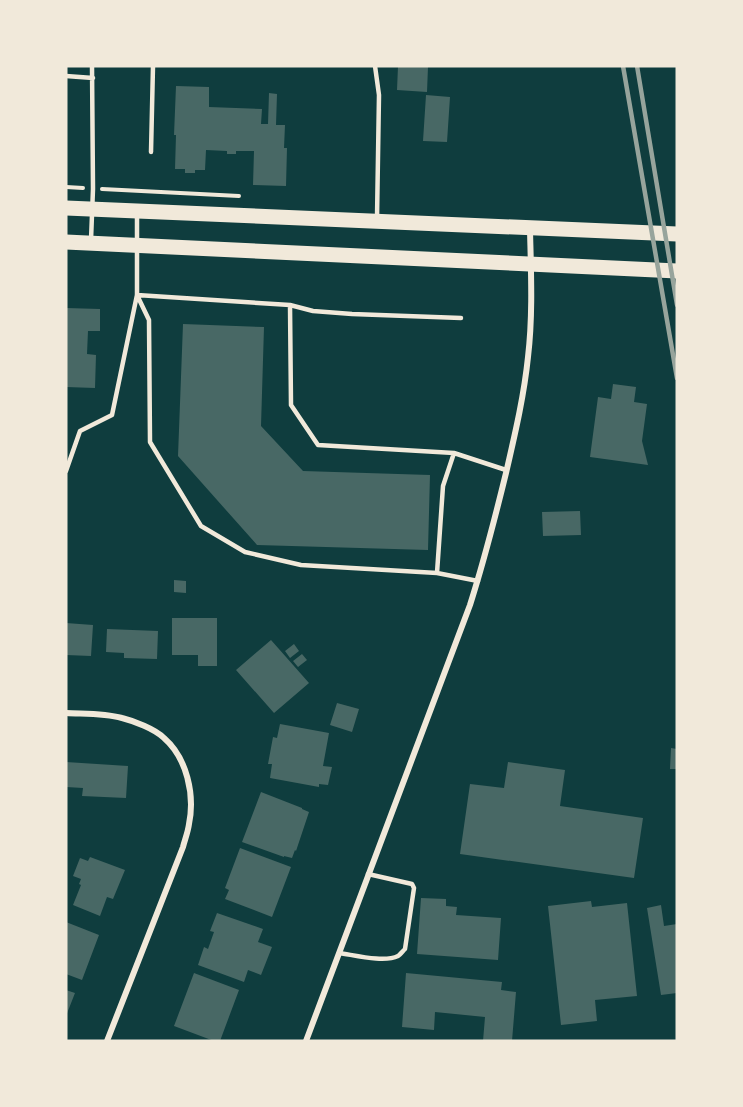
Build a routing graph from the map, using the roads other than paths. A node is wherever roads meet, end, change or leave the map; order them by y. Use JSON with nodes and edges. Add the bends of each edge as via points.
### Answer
{"nodes":[{"id":1,"x":92,"y":66,"type":"edge"},
{"id":2,"x":153,"y":66,"type":"edge"},
{"id":3,"x":375,"y":66,"type":"edge"},
{"id":4,"x":66,"y":76,"type":"edge"},
{"id":5,"x":93,"y":78,"type":"junction"},
{"id":6,"x":152,"y":152,"type":"dead end"},
{"id":7,"x":66,"y":208,"type":"edge"},
{"id":8,"x":92,"y":209,"type":"junction"},
{"id":9,"x":137,"y":210,"type":"junction"},
{"id":10,"x":377,"y":221,"type":"junction"},
{"id":11,"x":530,"y":227,"type":"junction"},
{"id":12,"x":677,"y":234,"type":"edge"},
{"id":13,"x":66,"y":242,"type":"edge"},
{"id":14,"x":90,"y":243,"type":"junction"},
{"id":15,"x":137,"y":245,"type":"junction"},
{"id":16,"x":531,"y":263,"type":"junction"},
{"id":17,"x":677,"y":271,"type":"edge"},
{"id":18,"x":137,"y":295,"type":"junction"},
{"id":19,"x":290,"y":304,"type":"junction"},
{"id":20,"x":460,"y":318,"type":"dead end"},
{"id":21,"x":454,"y":453,"type":"junction"},
{"id":22,"x":506,"y":470,"type":"junction"},
{"id":23,"x":66,"y":471,"type":"edge"},
{"id":24,"x":437,"y":573,"type":"junction"},
{"id":25,"x":478,"y":581,"type":"junction"},
{"id":26,"x":66,"y":713,"type":"edge"},
{"id":27,"x":368,"y":874,"type":"junction"},
{"id":28,"x":339,"y":953,"type":"junction"},
{"id":29,"x":107,"y":1041,"type":"edge"},
{"id":30,"x":306,"y":1041,"type":"edge"}],
"edges":[{"from":1,"to":5,"type":"lane"},
{"from":2,"to":6,"type":"lane"},
{"from":3,"to":10,"type":"lane","via":[[379,95]]},
{"from":4,"to":5,"type":"lane"},
{"from":5,"to":8,"type":"lane"},
{"from":7,"to":8,"type":"main road"},
{"from":8,"to":9,"type":"main road"},
{"from":8,"to":14,"type":"lane"},
{"from":9,"to":10,"type":"main road"},
{"from":9,"to":15,"type":"lane"},
{"from":10,"to":11,"type":"main road"},
{"from":11,"to":12,"type":"main road"},
{"from":11,"to":16,"type":"street"},
{"from":13,"to":14,"type":"main road"},
{"from":14,"to":15,"type":"main road"},
{"from":15,"to":16,"type":"main road"},
{"from":15,"to":18,"type":"lane"},
{"from":16,"to":17,"type":"main road"},
{"from":16,"to":22,"type":"street","via":[[528,356]]},
{"from":18,"to":19,"type":"lane"},
{"from":18,"to":23,"type":"lane","via":[[112,415],[81,430]]},
{"from":18,"to":24,"type":"lane","via":[[149,320],[150,442],[201,526],[245,552],[301,566]]},
{"from":19,"to":20,"type":"lane","via":[[323,312]]},
{"from":19,"to":21,"type":"lane","via":[[291,405],[318,445]]},
{"from":21,"to":22,"type":"lane"},
{"from":21,"to":24,"type":"lane","via":[[442,486]]},
{"from":22,"to":25,"type":"street"},
{"from":24,"to":25,"type":"lane"},
{"from":25,"to":27,"type":"street"},
{"from":26,"to":29,"type":"street","via":[[123,718],[163,736],[178,753],[191,800],[183,847]]},
{"from":27,"to":28,"type":"street"},
{"from":27,"to":28,"type":"lane","via":[[412,884],[414,888],[405,949],[390,958]]},
{"from":28,"to":30,"type":"street"}]}
